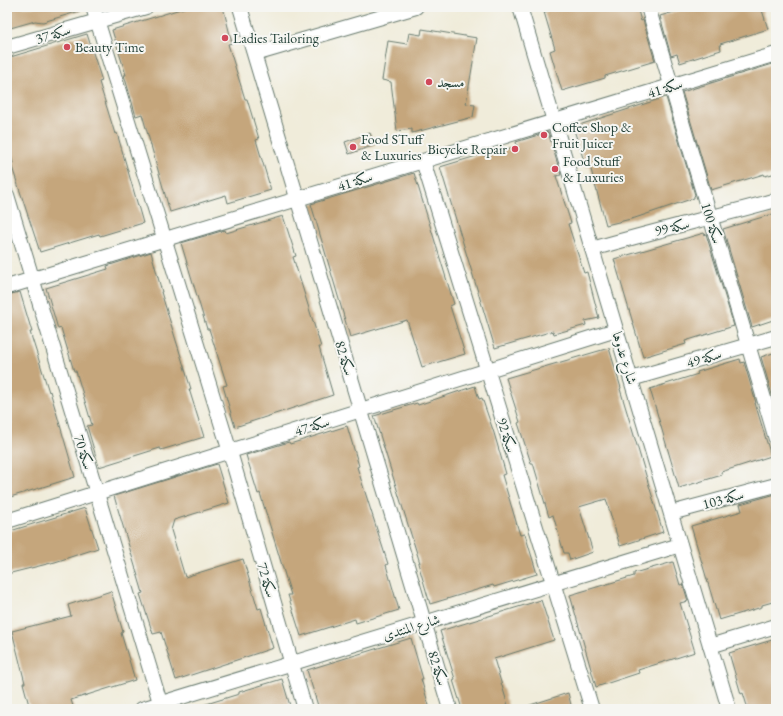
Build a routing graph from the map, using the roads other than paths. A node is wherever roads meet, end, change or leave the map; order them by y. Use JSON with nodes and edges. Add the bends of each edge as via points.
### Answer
{"nodes":[{"id":1,"x":93,"y":7,"type":"edge"},
{"id":2,"x":146,"y":7,"type":"edge"},
{"id":3,"x":240,"y":7,"type":"edge"},
{"id":4,"x":416,"y":7,"type":"edge"},
{"id":5,"x":520,"y":7,"type":"edge"},
{"id":6,"x":648,"y":7,"type":"edge"},
{"id":7,"x":97,"y":21,"type":"junction"},
{"id":8,"x":7,"y":47,"type":"edge"},
{"id":9,"x":254,"y":54,"type":"junction"},
{"id":10,"x":776,"y":54,"type":"edge"},
{"id":11,"x":671,"y":86,"type":"junction"},
{"id":12,"x":554,"y":121,"type":"junction"},
{"id":13,"x":423,"y":161,"type":"junction"},
{"id":14,"x":7,"y":195,"type":"edge"},
{"id":15,"x":298,"y":199,"type":"junction"},
{"id":16,"x":776,"y":200,"type":"edge"},
{"id":17,"x":710,"y":218,"type":"junction"},
{"id":18,"x":164,"y":239,"type":"junction"},
{"id":19,"x":592,"y":249,"type":"junction"},
{"id":20,"x":32,"y":279,"type":"junction"},
{"id":21,"x":7,"y":287,"type":"edge"},
{"id":22,"x":616,"y":330,"type":"junction"},
{"id":23,"x":776,"y":337,"type":"edge"},
{"id":24,"x":748,"y":346,"type":"junction"},
{"id":25,"x":487,"y":370,"type":"junction"},
{"id":26,"x":631,"y":379,"type":"junction"},
{"id":27,"x":361,"y":410,"type":"junction"},
{"id":28,"x":776,"y":439,"type":"edge"},
{"id":29,"x":230,"y":452,"type":"junction"},
{"id":30,"x":776,"y":485,"type":"edge"},
{"id":31,"x":97,"y":493,"type":"junction"},
{"id":32,"x":671,"y":513,"type":"junction"},
{"id":33,"x":7,"y":521,"type":"edge"},
{"id":34,"x":680,"y":545,"type":"junction"},
{"id":35,"x":553,"y":584,"type":"junction"},
{"id":36,"x":425,"y":623,"type":"junction"},
{"id":37,"x":776,"y":626,"type":"edge"},
{"id":38,"x":710,"y":646,"type":"junction"},
{"id":39,"x":292,"y":663,"type":"junction"},
{"id":40,"x":161,"y":706,"type":"edge"},
{"id":41,"x":142,"y":709,"type":"edge"},
{"id":42,"x":305,"y":709,"type":"edge"},
{"id":43,"x":450,"y":709,"type":"edge"},
{"id":44,"x":592,"y":709,"type":"edge"},
{"id":45,"x":729,"y":709,"type":"edge"}],
"edges":[{"from":1,"to":7,"type":"street"},
{"from":2,"to":7,"type":"street","name":"سكة 37"},
{"from":3,"to":9,"type":"street","name":"سكة 82"},
{"from":4,"to":9,"type":"street"},
{"from":5,"to":12,"type":"street","name":"شارع عدوها"},
{"from":6,"to":11,"type":"street","name":"سكة 100"},
{"from":7,"to":8,"type":"street","name":"سكة 37"},
{"from":7,"to":18,"type":"street"},
{"from":9,"to":15,"type":"street","name":"سكة 82"},
{"from":10,"to":11,"type":"street","name":"سكة 41"},
{"from":11,"to":12,"type":"street","name":"سكة 41"},
{"from":11,"to":17,"type":"street","name":"سكة 100"},
{"from":12,"to":13,"type":"street","name":"سكة 41"},
{"from":12,"to":19,"type":"street","name":"شارع عدوها"},
{"from":13,"to":15,"type":"street","name":"سكة 41"},
{"from":13,"to":25,"type":"street","name":"سكة 92"},
{"from":14,"to":20,"type":"street","name":"سكة 70"},
{"from":15,"to":18,"type":"street","name":"سكة 41"},
{"from":15,"to":27,"type":"street","name":"سكة 82"},
{"from":16,"to":17,"type":"street","name":"سكة 99"},
{"from":17,"to":19,"type":"street","name":"سكة 99"},
{"from":17,"to":24,"type":"street","name":"سكة 100"},
{"from":18,"to":20,"type":"street","name":"سكة 41"},
{"from":18,"to":29,"type":"street"},
{"from":19,"to":22,"type":"street","name":"شارع عدوها"},
{"from":20,"to":21,"type":"street","name":"سكة 41"},
{"from":20,"to":31,"type":"street","name":"سكة 70"},
{"from":22,"to":25,"type":"street","name":"سكة 47"},
{"from":22,"to":26,"type":"street","name":"شارع عدوها"},
{"from":23,"to":24,"type":"street","name":"سكة 49"},
{"from":24,"to":26,"type":"street","name":"سكة 49"},
{"from":24,"to":28,"type":"street","name":"سكة 100"},
{"from":25,"to":27,"type":"street","name":"سكة 47"},
{"from":25,"to":35,"type":"street","name":"سكة 92"},
{"from":26,"to":32,"type":"street","name":"شارع عدوها"},
{"from":27,"to":29,"type":"street","name":"سكة 47"},
{"from":27,"to":36,"type":"street","name":"سكة 82"},
{"from":29,"to":31,"type":"street","name":"سكة 47"},
{"from":29,"to":39,"type":"street","name":"سكة 72"},
{"from":30,"to":32,"type":"street","name":"سكة 103"},
{"from":31,"to":33,"type":"street","name":"سكة 47"},
{"from":31,"to":40,"type":"street","name":"سكة 70"},
{"from":32,"to":34,"type":"street","name":"شارع عدوها"},
{"from":34,"to":35,"type":"street","name":"شارع المنتدى"},
{"from":34,"to":38,"type":"street","name":"شارع عدوها"},
{"from":35,"to":36,"type":"street","name":"شارع المنتدى"},
{"from":35,"to":44,"type":"street","name":"سكة 92"},
{"from":36,"to":39,"type":"street","name":"شارع المنتدى"},
{"from":36,"to":43,"type":"street","name":"سكة 82"},
{"from":37,"to":38,"type":"street"},
{"from":38,"to":45,"type":"street","name":"شارع عدوها"},
{"from":39,"to":40,"type":"street","name":"شارع المنتدى"},
{"from":39,"to":42,"type":"street","name":"سكة 72"},
{"from":40,"to":41,"type":"street","name":"شارع المنتدى"}]}
